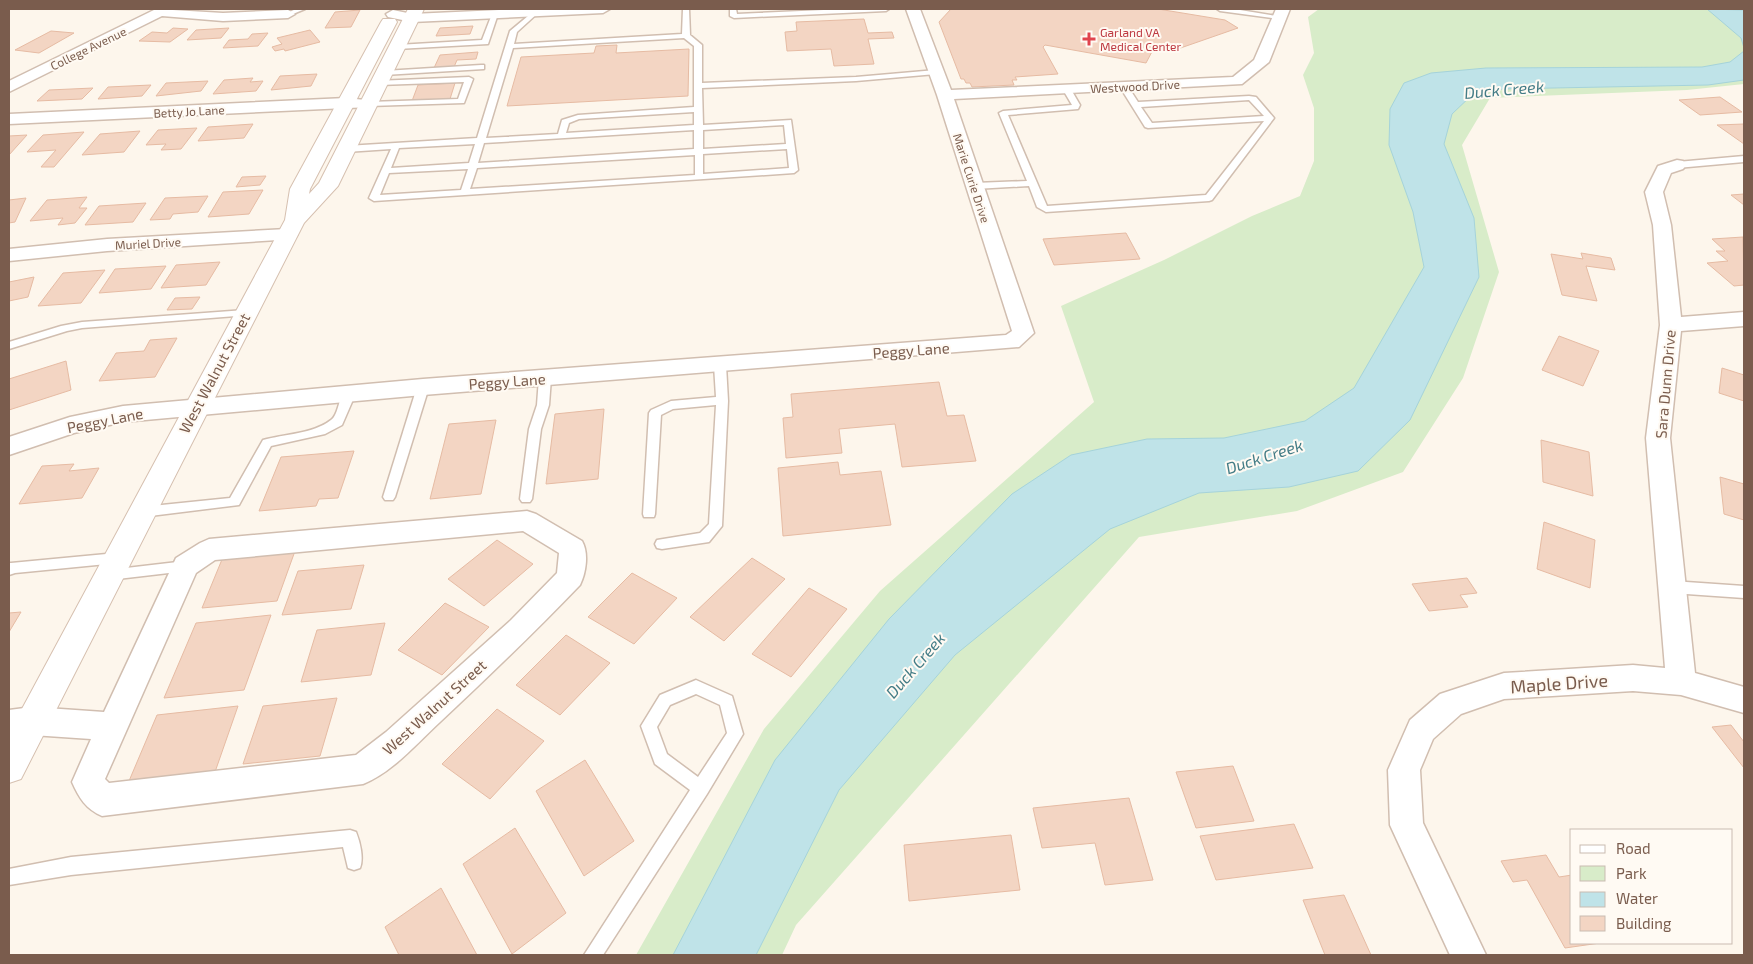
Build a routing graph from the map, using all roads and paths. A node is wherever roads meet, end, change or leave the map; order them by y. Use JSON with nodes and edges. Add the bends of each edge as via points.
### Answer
{"nodes":[{"id":1,"x":302,"y":9,"type":"edge"},
{"id":2,"x":603,"y":9,"type":"edge"},
{"id":3,"x":686,"y":9,"type":"edge"},
{"id":4,"x":733,"y":9,"type":"edge"},
{"id":5,"x":886,"y":9,"type":"edge"},
{"id":6,"x":913,"y":9,"type":"edge"},
{"id":7,"x":1220,"y":9,"type":"edge"},
{"id":8,"x":163,"y":10,"type":"edge"},
{"id":9,"x":395,"y":12,"type":"edge"},
{"id":10,"x":413,"y":12,"type":"edge"},
{"id":11,"x":536,"y":12,"type":"junction"},
{"id":12,"x":1281,"y":13,"type":"edge"},
{"id":13,"x":288,"y":14,"type":"joint"},
{"id":14,"x":495,"y":14,"type":"junction"},
{"id":15,"x":686,"y":36,"type":"junction"},
{"id":16,"x":637,"y":39,"type":"junction"},
{"id":17,"x":565,"y":44,"type":"junction"},
{"id":18,"x":509,"y":46,"type":"junction"},
{"id":19,"x":398,"y":47,"type":"junction"},
{"id":20,"x":622,"y":48,"type":"dead end"},
{"id":21,"x":582,"y":50,"type":"dead end"},
{"id":22,"x":481,"y":67,"type":"dead end"},
{"id":23,"x":936,"y":72,"type":"junction"},
{"id":24,"x":381,"y":78,"type":"junction"},
{"id":25,"x":698,"y":86,"type":"junction"},
{"id":26,"x":9,"y":87,"type":"edge"},
{"id":27,"x":1124,"y":87,"type":"junction"},
{"id":28,"x":1066,"y":88,"type":"junction"},
{"id":29,"x":945,"y":95,"type":"junction"},
{"id":30,"x":346,"y":103,"type":"junction"},
{"id":31,"x":368,"y":104,"type":"junction"},
{"id":32,"x":1135,"y":105,"type":"junction"},
{"id":33,"x":699,"y":109,"type":"junction"},
{"id":34,"x":1270,"y":118,"type":"junction"},
{"id":35,"x":9,"y":119,"type":"edge"},
{"id":36,"x":699,"y":128,"type":"junction"},
{"id":37,"x":561,"y":136,"type":"junction"},
{"id":38,"x":480,"y":141,"type":"junction"},
{"id":39,"x":396,"y":146,"type":"junction"},
{"id":40,"x":791,"y":146,"type":"junction"},
{"id":41,"x":346,"y":149,"type":"junction"},
{"id":42,"x":699,"y":152,"type":"junction"},
{"id":43,"x":1744,"y":159,"type":"edge"},
{"id":44,"x":1677,"y":165,"type":"joint"},
{"id":45,"x":473,"y":166,"type":"junction"},
{"id":46,"x":386,"y":171,"type":"junction"},
{"id":47,"x":699,"y":177,"type":"junction"},
{"id":48,"x":1033,"y":183,"type":"junction"},
{"id":49,"x":975,"y":186,"type":"junction"},
{"id":50,"x":465,"y":192,"type":"junction"},
{"id":51,"x":291,"y":227,"type":"junction"},
{"id":52,"x":9,"y":254,"type":"edge"},
{"id":53,"x":246,"y":313,"type":"junction"},
{"id":54,"x":1744,"y":319,"type":"edge"},
{"id":55,"x":1671,"y":325,"type":"junction"},
{"id":56,"x":1011,"y":342,"type":"joint"},
{"id":57,"x":9,"y":346,"type":"edge"},
{"id":58,"x":720,"y":365,"type":"junction"},
{"id":59,"x":546,"y":378,"type":"junction"},
{"id":60,"x":422,"y":387,"type":"junction"},
{"id":61,"x":349,"y":395,"type":"junction"},
{"id":62,"x":722,"y":401,"type":"junction"},
{"id":63,"x":196,"y":407,"type":"junction"},
{"id":64,"x":9,"y":446,"type":"edge"},
{"id":65,"x":389,"y":497,"type":"dead end"},
{"id":66,"x":526,"y":499,"type":"dead end"},
{"id":67,"x":140,"y":512,"type":"junction"},
{"id":68,"x":649,"y":514,"type":"dead end"},
{"id":69,"x":662,"y":544,"type":"dead end"},
{"id":70,"x":112,"y":566,"type":"junction"},
{"id":71,"x":186,"y":566,"type":"junction"},
{"id":72,"x":9,"y":570,"type":"edge"},
{"id":73,"x":1672,"y":587,"type":"junction"},
{"id":74,"x":1744,"y":592,"type":"edge"},
{"id":75,"x":1681,"y":682,"type":"junction"},
{"id":76,"x":1744,"y":700,"type":"edge"},
{"id":77,"x":20,"y":722,"type":"edge"},
{"id":78,"x":112,"y":728,"type":"junction"},
{"id":79,"x":9,"y":767,"type":"edge"},
{"id":80,"x":701,"y":789,"type":"junction"},
{"id":81,"x":354,"y":862,"type":"dead end"},
{"id":82,"x":9,"y":878,"type":"edge"},
{"id":83,"x":593,"y":955,"type":"edge"},
{"id":84,"x":1468,"y":955,"type":"edge"}],
"edges":[{"from":1,"to":13,"type":"lane"},
{"from":2,"to":11,"type":"street"},
{"from":3,"to":15,"type":"lane"},
{"from":4,"to":5,"type":"lane","via":[[734,16]]},
{"from":6,"to":23,"type":"street","name":"Marie Curie Drive"},
{"from":7,"to":12,"type":"lane"},
{"from":8,"to":13,"type":"street","via":[[223,17]]},
{"from":8,"to":26,"type":"street","name":"College Avenue"},
{"from":9,"to":10,"type":"street"},
{"from":9,"to":30,"type":"main road","name":"West Walnut Street"},
{"from":10,"to":14,"type":"street"},
{"from":10,"to":19,"type":"main road","name":"West Walnut Street"},
{"from":11,"to":14,"type":"street"},
{"from":11,"to":18,"type":"lane","via":[[514,31]]},
{"from":12,"to":27,"type":"street","name":"Westwood Drive","via":[[1261,62],[1237,80]]},
{"from":14,"to":19,"type":"lane","via":[[485,42]]},
{"from":15,"to":16,"type":"lane"},
{"from":15,"to":25,"type":"lane","via":[[698,45]]},
{"from":16,"to":17,"type":"lane"},
{"from":16,"to":20,"type":"lane","via":[[627,48]]},
{"from":17,"to":18,"type":"lane"},
{"from":17,"to":21,"type":"lane"},
{"from":18,"to":38,"type":"lane"},
{"from":19,"to":24,"type":"main road","name":"West Walnut Street"},
{"from":22,"to":24,"type":"lane"},
{"from":23,"to":25,"type":"lane"},
{"from":23,"to":29,"type":"street","name":"Marie Curie Drive"},
{"from":24,"to":31,"type":"main road","name":"West Walnut Street"},
{"from":24,"to":31,"type":"lane","via":[[469,79],[461,101]]},
{"from":25,"to":33,"type":"lane"},
{"from":27,"to":28,"type":"street","name":"Westwood Drive"},
{"from":27,"to":32,"type":"lane"},
{"from":28,"to":29,"type":"street","name":"Westwood Drive"},
{"from":28,"to":48,"type":"lane","via":[[1075,107],[1003,113]]},
{"from":29,"to":49,"type":"street","name":"Marie Curie Drive"},
{"from":30,"to":31,"type":"street","name":"Betty Jo Lane"},
{"from":30,"to":35,"type":"street","name":"Betty Jo Lane"},
{"from":30,"to":51,"type":"main road","name":"West Walnut Street","via":[[300,189]]},
{"from":31,"to":41,"type":"main road","name":"West Walnut Street"},
{"from":32,"to":34,"type":"lane","via":[[1249,98]]},
{"from":32,"to":34,"type":"lane","via":[[1151,126]]},
{"from":33,"to":36,"type":"lane"},
{"from":33,"to":37,"type":"lane","via":[[578,117],[565,122]]},
{"from":34,"to":48,"type":"lane","via":[[1209,198],[1046,208],[1042,207]]},
{"from":36,"to":37,"type":"lane"},
{"from":36,"to":40,"type":"lane","via":[[788,122]]},
{"from":36,"to":42,"type":"lane"},
{"from":37,"to":38,"type":"lane"},
{"from":38,"to":39,"type":"lane"},
{"from":38,"to":45,"type":"lane"},
{"from":39,"to":41,"type":"lane"},
{"from":39,"to":46,"type":"lane"},
{"from":40,"to":42,"type":"lane"},
{"from":40,"to":47,"type":"lane","via":[[794,170]]},
{"from":41,"to":51,"type":"main road","name":"West Walnut Street","via":[[328,186]]},
{"from":42,"to":45,"type":"lane"},
{"from":42,"to":47,"type":"lane"},
{"from":43,"to":44,"type":"lane","name":"Sara Dunn Drive"},
{"from":44,"to":55,"type":"street","name":"Sara Dunn Drive","via":[[1664,170],[1654,192],[1662,225]]},
{"from":45,"to":46,"type":"lane"},
{"from":45,"to":50,"type":"lane"},
{"from":46,"to":50,"type":"lane","via":[[374,198]]},
{"from":47,"to":50,"type":"lane"},
{"from":48,"to":49,"type":"lane"},
{"from":49,"to":56,"type":"street","name":"Marie Curie Drive","via":[[1023,333]]},
{"from":51,"to":52,"type":"street","name":"Muriel Drive"},
{"from":51,"to":53,"type":"main road","name":"West Walnut Street"},
{"from":53,"to":57,"type":"lane","via":[[82,325]]},
{"from":53,"to":63,"type":"main road","name":"West Walnut Street"},
{"from":54,"to":55,"type":"street"},
{"from":55,"to":73,"type":"street","name":"Sara Dunn Drive","via":[[1658,438]]},
{"from":56,"to":58,"type":"street","name":"Peggy Lane"},
{"from":58,"to":59,"type":"street","name":"Peggy Lane"},
{"from":58,"to":62,"type":"lane"},
{"from":59,"to":60,"type":"street","name":"Peggy Lane"},
{"from":59,"to":66,"type":"lane","via":[[543,405],[535,429]]},
{"from":60,"to":61,"type":"street","name":"Peggy Lane"},
{"from":60,"to":65,"type":"lane"},
{"from":61,"to":63,"type":"street","name":"Peggy Lane"},
{"from":61,"to":67,"type":"lane","via":[[338,422],[321,431],[267,443],[234,502]]},
{"from":62,"to":68,"type":"lane","via":[[671,405],[655,413]]},
{"from":62,"to":69,"type":"lane","via":[[715,526],[704,538]]},
{"from":63,"to":64,"type":"street","name":"Peggy Lane","via":[[123,414],[70,425]]},
{"from":63,"to":67,"type":"main road","name":"West Walnut Street"},
{"from":67,"to":70,"type":"main road","name":"West Walnut Street"},
{"from":70,"to":71,"type":"lane"},
{"from":70,"to":72,"type":"lane"},
{"from":70,"to":77,"type":"main road","name":"West Walnut Street"},
{"from":71,"to":78,"type":"street","name":"West Walnut Street"},
{"from":71,"to":78,"type":"street","name":"West Walnut Street","via":[[209,550],[527,521],[573,548],[570,577],[522,628],[398,742],[363,769],[102,800],[88,782]]},
{"from":73,"to":74,"type":"lane"},
{"from":73,"to":75,"type":"street","name":"Sara Dunn Drive"},
{"from":75,"to":76,"type":"street","name":"Maple Drive"},
{"from":75,"to":84,"type":"street","name":"Maple Drive","via":[[1633,678],[1504,686],[1451,704],[1421,730],[1404,770],[1407,825]]},
{"from":77,"to":78,"type":"street"},
{"from":77,"to":79,"type":"main road","name":"West Walnut Street"},
{"from":80,"to":80,"type":"lane","via":[[734,734],[727,701],[696,687],[665,700],[649,726],[662,760]]},
{"from":80,"to":83,"type":"lane"},
{"from":81,"to":82,"type":"lane","via":[[350,838],[71,866]]}]}
